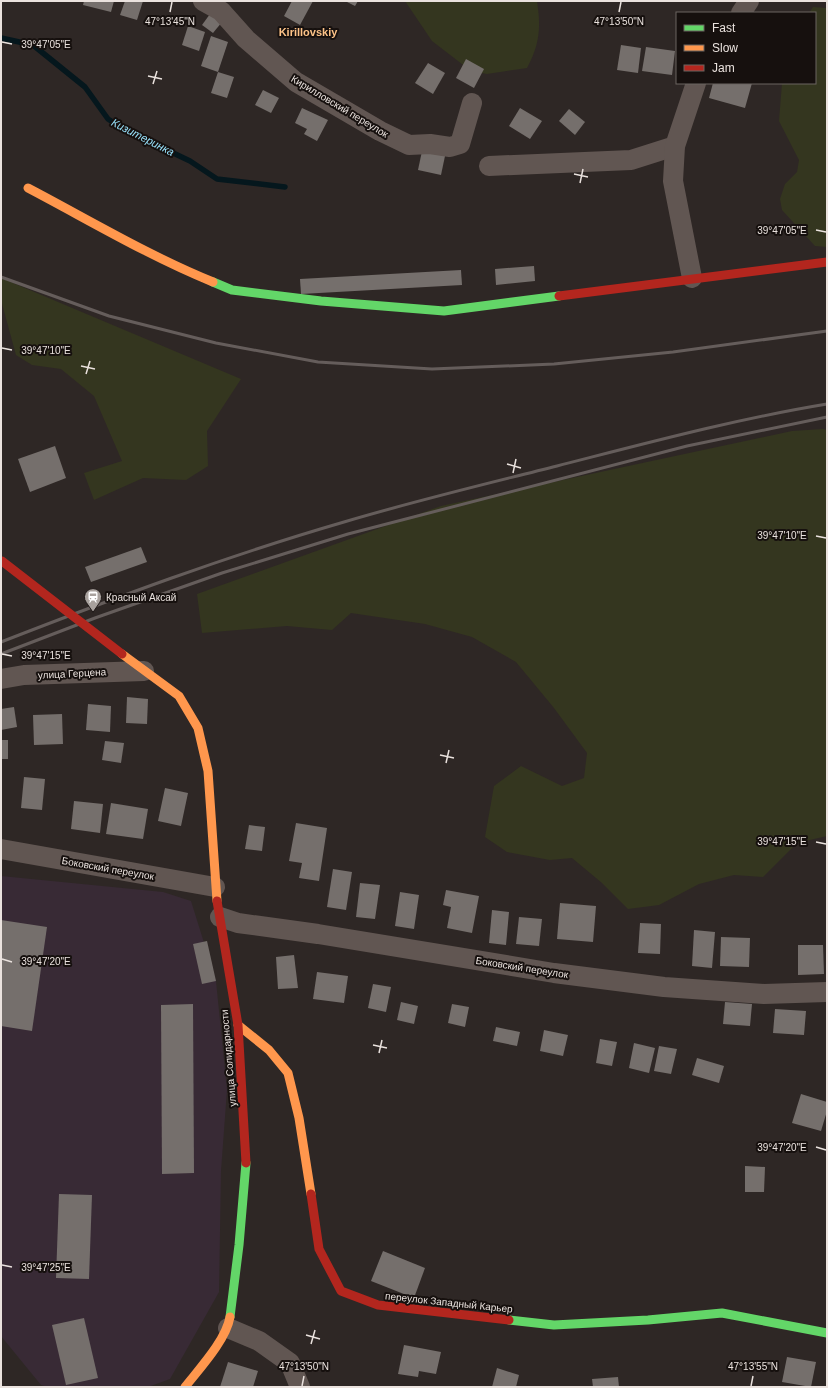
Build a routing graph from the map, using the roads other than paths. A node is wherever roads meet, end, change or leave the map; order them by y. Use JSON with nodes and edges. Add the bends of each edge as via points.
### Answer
{"nodes":[{"id":1,"x":203,"y":1,"type":"edge"},
{"id":2,"x":749,"y":1,"type":"edge"},
{"id":3,"x":742,"y":12,"type":"edge"},
{"id":4,"x":696,"y":84,"type":"edge"},
{"id":5,"x":472,"y":103,"type":"dead end"},
{"id":6,"x":675,"y":146,"type":"junction"},
{"id":7,"x":489,"y":166,"type":"dead end"},
{"id":8,"x":28,"y":188,"type":"dead end"},
{"id":9,"x":827,"y":262,"type":"edge"},
{"id":10,"x":692,"y":278,"type":"junction"},
{"id":11,"x":1,"y":561,"type":"edge"},
{"id":12,"x":144,"y":671,"type":"junction"},
{"id":13,"x":1,"y":679,"type":"edge"},
{"id":14,"x":1,"y":849,"type":"edge"},
{"id":15,"x":215,"y":887,"type":"junction"},
{"id":16,"x":220,"y":917,"type":"junction"},
{"id":17,"x":827,"y":992,"type":"edge"},
{"id":18,"x":238,"y":1025,"type":"junction"},
{"id":19,"x":228,"y":1328,"type":"junction"},
{"id":20,"x":827,"y":1333,"type":"edge"},
{"id":21,"x":185,"y":1387,"type":"edge"},
{"id":22,"x":300,"y":1387,"type":"edge"}],
"edges":[{"from":1,"to":5,"type":"street","name":"Кирилловский переулок","via":[[221,11],[246,39],[296,82],[409,145],[430,144],[450,147],[460,144]]},
{"from":2,"to":3,"type":"street"},
{"from":4,"to":6,"type":"street"},
{"from":6,"to":7,"type":"street","via":[[631,160]]},
{"from":6,"to":10,"type":"street","via":[[673,181]]},
{"from":8,"to":10,"type":"street","via":[[135,244],[171,266],[232,290],[321,301],[444,311]]},
{"from":9,"to":10,"type":"street"},
{"from":11,"to":12,"type":"street","bridge":true},
{"from":12,"to":13,"type":"street","name":"улица Герцена","via":[[24,675]]},
{"from":12,"to":15,"type":"street","name":"улица Солидарности","via":[[179,696],[198,728],[208,771]]},
{"from":14,"to":15,"type":"street","name":"Боковский переулок"},
{"from":15,"to":16,"type":"street","name":"улица Солидарности"},
{"from":16,"to":17,"type":"street","name":"Боковский переулок","via":[[238,923],[554,973],[664,987],[764,994]]},
{"from":16,"to":18,"type":"street","name":"улица Солидарности"},
{"from":18,"to":19,"type":"street","name":"улица Солидарности","via":[[246,1158],[239,1245]]},
{"from":18,"to":20,"type":"street","name":"переулок Западный Карьер","via":[[269,1050],[288,1073],[299,1118],[319,1249],[341,1292],[378,1305],[554,1325],[722,1314]]},
{"from":19,"to":21,"type":"street","name":"улица Солидарности"},
{"from":19,"to":22,"type":"street","via":[[259,1341],[290,1363]]}]}
